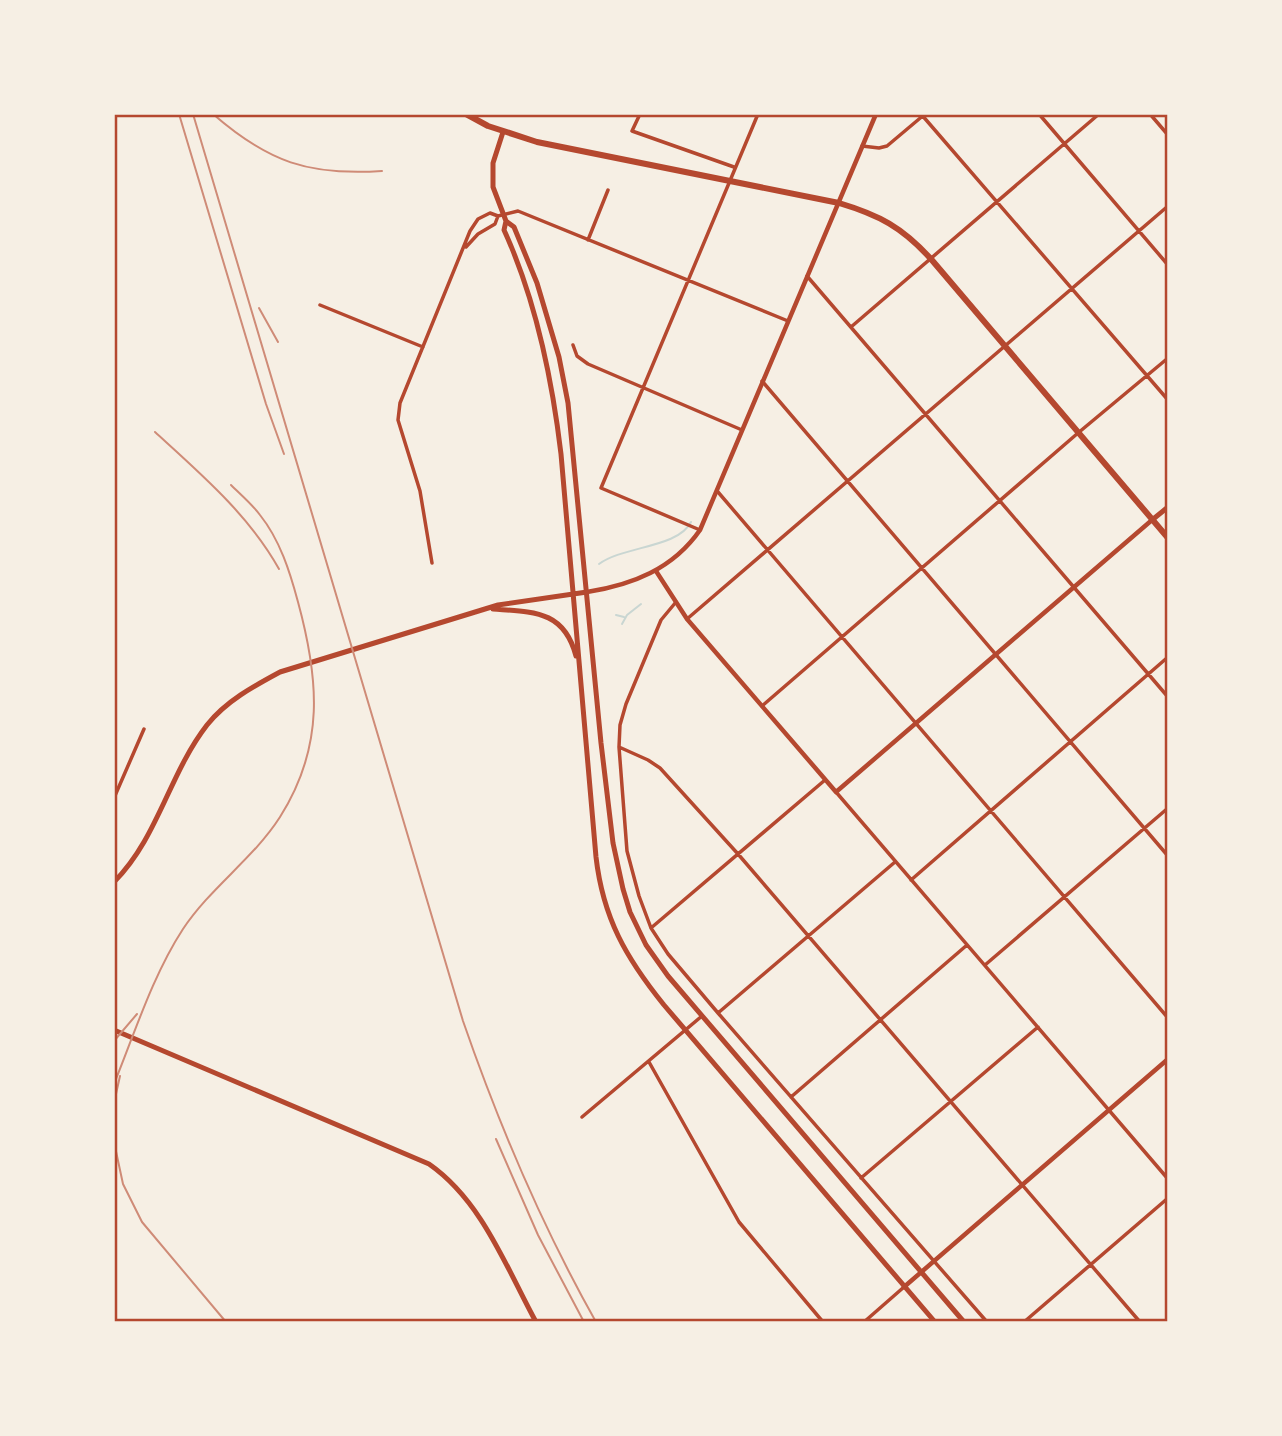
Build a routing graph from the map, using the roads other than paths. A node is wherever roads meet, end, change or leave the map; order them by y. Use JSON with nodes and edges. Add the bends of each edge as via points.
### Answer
{"nodes":[{"id":1,"x":466,"y":114,"type":"edge"},
{"id":2,"x":640,"y":114,"type":"edge"},
{"id":3,"x":758,"y":114,"type":"edge"},
{"id":4,"x":876,"y":114,"type":"edge"},
{"id":5,"x":923,"y":114,"type":"edge"},
{"id":6,"x":1038,"y":114,"type":"edge"},
{"id":7,"x":1099,"y":114,"type":"edge"},
{"id":8,"x":1150,"y":114,"type":"edge"},
{"id":9,"x":503,"y":132,"type":"junction"},
{"id":10,"x":1168,"y":135,"type":"edge"},
{"id":11,"x":1064,"y":144,"type":"junction"},
{"id":12,"x":862,"y":146,"type":"junction"},
{"id":13,"x":735,"y":168,"type":"junction"},
{"id":14,"x":729,"y":181,"type":"junction"},
{"id":15,"x":608,"y":190,"type":"dead end"},
{"id":16,"x":998,"y":201,"type":"junction"},
{"id":17,"x":838,"y":203,"type":"junction"},
{"id":18,"x":1168,"y":206,"type":"edge"},
{"id":19,"x":500,"y":215,"type":"junction"},
{"id":20,"x":506,"y":221,"type":"junction"},
{"id":21,"x":1139,"y":230,"type":"junction"},
{"id":22,"x":588,"y":240,"type":"junction"},
{"id":23,"x":463,"y":250,"type":"junction"},
{"id":24,"x":931,"y":259,"type":"junction"},
{"id":25,"x":1168,"y":265,"type":"edge"},
{"id":26,"x":807,"y":276,"type":"junction"},
{"id":27,"x":687,"y":281,"type":"junction"},
{"id":28,"x":1073,"y":287,"type":"junction"},
{"id":29,"x":320,"y":305,"type":"dead end"},
{"id":30,"x":788,"y":321,"type":"junction"},
{"id":31,"x":851,"y":327,"type":"junction"},
{"id":32,"x":573,"y":345,"type":"dead end"},
{"id":33,"x":1004,"y":346,"type":"junction"},
{"id":34,"x":423,"y":347,"type":"junction"},
{"id":35,"x":1168,"y":358,"type":"edge"},
{"id":36,"x":1148,"y":376,"type":"junction"},
{"id":37,"x":762,"y":381,"type":"junction"},
{"id":38,"x":643,"y":388,"type":"junction"},
{"id":39,"x":1168,"y":400,"type":"edge"},
{"id":40,"x":925,"y":414,"type":"junction"},
{"id":41,"x":742,"y":430,"type":"junction"},
{"id":42,"x":1078,"y":433,"type":"junction"},
{"id":43,"x":848,"y":480,"type":"junction"},
{"id":44,"x":718,"y":492,"type":"junction"},
{"id":45,"x":1000,"y":501,"type":"junction"},
{"id":46,"x":1168,"y":507,"type":"edge"},
{"id":47,"x":1152,"y":520,"type":"junction"},
{"id":48,"x":700,"y":530,"type":"junction"},
{"id":49,"x":1168,"y":538,"type":"edge"},
{"id":50,"x":767,"y":550,"type":"junction"},
{"id":51,"x":432,"y":563,"type":"dead end"},
{"id":52,"x":922,"y":568,"type":"junction"},
{"id":53,"x":656,"y":571,"type":"junction"},
{"id":54,"x":1073,"y":587,"type":"junction"},
{"id":55,"x":587,"y":592,"type":"junction"},
{"id":56,"x":573,"y":594,"type":"junction"},
{"id":57,"x":676,"y":603,"type":"junction"},
{"id":58,"x":486,"y":608,"type":"junction"},
{"id":59,"x":687,"y":619,"type":"junction"},
{"id":60,"x":842,"y":637,"type":"junction"},
{"id":61,"x":996,"y":654,"type":"junction"},
{"id":62,"x":1168,"y":657,"type":"edge"},
{"id":63,"x":1148,"y":674,"type":"junction"},
{"id":64,"x":580,"y":675,"type":"junction"},
{"id":65,"x":1168,"y":698,"type":"edge"},
{"id":66,"x":762,"y":706,"type":"junction"},
{"id":67,"x":916,"y":723,"type":"junction"},
{"id":68,"x":144,"y":729,"type":"dead end"},
{"id":69,"x":1071,"y":741,"type":"junction"},
{"id":70,"x":619,"y":747,"type":"junction"},
{"id":71,"x":825,"y":780,"type":"junction"},
{"id":72,"x":116,"y":786,"type":"edge"},
{"id":73,"x":836,"y":792,"type":"junction"},
{"id":74,"x":114,"y":798,"type":"edge"},
{"id":75,"x":1168,"y":808,"type":"edge"},
{"id":76,"x":990,"y":811,"type":"junction"},
{"id":77,"x":1145,"y":828,"type":"junction"},
{"id":78,"x":738,"y":855,"type":"junction"},
{"id":79,"x":1168,"y":856,"type":"edge"},
{"id":80,"x":896,"y":862,"type":"junction"},
{"id":81,"x":911,"y":880,"type":"junction"},
{"id":82,"x":114,"y":882,"type":"edge"},
{"id":83,"x":1065,"y":897,"type":"junction"},
{"id":84,"x":652,"y":928,"type":"junction"},
{"id":85,"x":808,"y":937,"type":"junction"},
{"id":86,"x":967,"y":944,"type":"junction"},
{"id":87,"x":985,"y":965,"type":"junction"},
{"id":88,"x":718,"y":1013,"type":"junction"},
{"id":89,"x":702,"y":1016,"type":"junction"},
{"id":90,"x":1168,"y":1018,"type":"edge"},
{"id":91,"x":880,"y":1020,"type":"junction"},
{"id":92,"x":1038,"y":1027,"type":"junction"},
{"id":93,"x":114,"y":1030,"type":"edge"},
{"id":94,"x":686,"y":1031,"type":"junction"},
{"id":95,"x":1168,"y":1059,"type":"edge"},
{"id":96,"x":649,"y":1062,"type":"junction"},
{"id":97,"x":791,"y":1097,"type":"junction"},
{"id":98,"x":950,"y":1102,"type":"junction"},
{"id":99,"x":1109,"y":1110,"type":"junction"},
{"id":100,"x":582,"y":1117,"type":"dead end"},
{"id":101,"x":861,"y":1178,"type":"junction"},
{"id":102,"x":1168,"y":1179,"type":"edge"},
{"id":103,"x":1022,"y":1185,"type":"junction"},
{"id":104,"x":1168,"y":1198,"type":"edge"},
{"id":105,"x":933,"y":1261,"type":"junction"},
{"id":106,"x":1091,"y":1265,"type":"junction"},
{"id":107,"x":922,"y":1271,"type":"junction"},
{"id":108,"x":904,"y":1287,"type":"junction"},
{"id":109,"x":536,"y":1322,"type":"edge"},
{"id":110,"x":823,"y":1322,"type":"edge"},
{"id":111,"x":864,"y":1322,"type":"edge"},
{"id":112,"x":935,"y":1322,"type":"edge"},
{"id":113,"x":964,"y":1322,"type":"edge"},
{"id":114,"x":987,"y":1322,"type":"edge"},
{"id":115,"x":1024,"y":1322,"type":"edge"},
{"id":116,"x":1140,"y":1322,"type":"edge"}],
"edges":[{"from":1,"to":9,"type":"main road"},
{"from":2,"to":13,"type":"street","via":[[632,131]]},
{"from":3,"to":13,"type":"street"},
{"from":4,"to":12,"type":"street"},
{"from":5,"to":12,"type":"street","via":[[887,146]]},
{"from":5,"to":16,"type":"street"},
{"from":6,"to":11,"type":"street"},
{"from":7,"to":11,"type":"street"},
{"from":8,"to":10,"type":"street"},
{"from":9,"to":14,"type":"main road"},
{"from":9,"to":19,"type":"main road","via":[[491,177]]},
{"from":11,"to":16,"type":"street"},
{"from":11,"to":21,"type":"street"},
{"from":12,"to":17,"type":"street"},
{"from":13,"to":14,"type":"street"},
{"from":14,"to":17,"type":"main road"},
{"from":14,"to":27,"type":"street"},
{"from":15,"to":22,"type":"street"},
{"from":16,"to":24,"type":"street"},
{"from":16,"to":28,"type":"street"},
{"from":17,"to":24,"type":"main road","via":[[897,226]]},
{"from":17,"to":26,"type":"street"},
{"from":18,"to":21,"type":"street"},
{"from":19,"to":20,"type":"main road"},
{"from":19,"to":22,"type":"street","via":[[522,212]]},
{"from":19,"to":23,"type":"street"},
{"from":19,"to":23,"type":"street","via":[[490,213],[478,219]]},
{"from":20,"to":55,"type":"main road","via":[[514,227],[537,283],[562,369]]},
{"from":20,"to":56,"type":"main road","via":[[504,230],[531,306],[552,391]]},
{"from":21,"to":25,"type":"street"},
{"from":21,"to":28,"type":"street"},
{"from":22,"to":27,"type":"street"},
{"from":23,"to":34,"type":"street"},
{"from":24,"to":31,"type":"street"},
{"from":24,"to":33,"type":"main road"},
{"from":26,"to":30,"type":"street"},
{"from":26,"to":31,"type":"street"},
{"from":27,"to":30,"type":"street"},
{"from":27,"to":38,"type":"street"},
{"from":28,"to":33,"type":"street"},
{"from":28,"to":36,"type":"street"},
{"from":29,"to":34,"type":"street"},
{"from":30,"to":37,"type":"street"},
{"from":31,"to":40,"type":"street"},
{"from":32,"to":38,"type":"street","via":[[580,359]]},
{"from":33,"to":40,"type":"street"},
{"from":33,"to":42,"type":"main road"},
{"from":34,"to":51,"type":"street","via":[[401,399],[398,420],[420,491]]},
{"from":35,"to":36,"type":"street"},
{"from":36,"to":39,"type":"street"},
{"from":36,"to":42,"type":"street"},
{"from":37,"to":41,"type":"street"},
{"from":37,"to":43,"type":"street"},
{"from":38,"to":41,"type":"street"},
{"from":38,"to":48,"type":"street","via":[[601,488]]},
{"from":40,"to":43,"type":"street"},
{"from":40,"to":45,"type":"street"},
{"from":41,"to":44,"type":"street"},
{"from":42,"to":45,"type":"street"},
{"from":42,"to":47,"type":"main road"},
{"from":43,"to":50,"type":"street"},
{"from":43,"to":52,"type":"street"},
{"from":44,"to":48,"type":"street"},
{"from":44,"to":50,"type":"street"},
{"from":45,"to":52,"type":"street"},
{"from":45,"to":54,"type":"street"},
{"from":46,"to":47,"type":"main road"},
{"from":47,"to":49,"type":"main road"},
{"from":47,"to":54,"type":"street"},
{"from":48,"to":53,"type":"street"},
{"from":50,"to":59,"type":"street"},
{"from":50,"to":60,"type":"street"},
{"from":52,"to":60,"type":"street"},
{"from":52,"to":61,"type":"street"},
{"from":53,"to":55,"type":"street","via":[[624,586]]},
{"from":53,"to":57,"type":"street"},
{"from":54,"to":61,"type":"street"},
{"from":54,"to":63,"type":"street"},
{"from":55,"to":56,"type":"main road"},
{"from":55,"to":89,"type":"main road","via":[[607,804],[622,889],[646,945]]},
{"from":56,"to":58,"type":"main road"},
{"from":56,"to":64,"type":"main road"},
{"from":57,"to":59,"type":"street"},
{"from":57,"to":70,"type":"street","via":[[662,620],[626,704]]},
{"from":58,"to":64,"type":"main road","via":[[531,612],[554,620],[572,642]]},
{"from":58,"to":82,"type":"main road","via":[[280,672],[237,697],[206,726],[148,837]]},
{"from":59,"to":66,"type":"street"},
{"from":60,"to":66,"type":"street"},
{"from":60,"to":67,"type":"street"},
{"from":61,"to":67,"type":"street"},
{"from":61,"to":69,"type":"street"},
{"from":62,"to":63,"type":"street"},
{"from":63,"to":65,"type":"street"},
{"from":63,"to":69,"type":"street"},
{"from":64,"to":94,"type":"main road","via":[[596,857],[607,913],[632,962]]},
{"from":66,"to":71,"type":"street"},
{"from":67,"to":73,"type":"street"},
{"from":67,"to":76,"type":"street"},
{"from":68,"to":72,"type":"street"},
{"from":69,"to":76,"type":"street"},
{"from":69,"to":77,"type":"street"},
{"from":70,"to":78,"type":"street","via":[[660,768]]},
{"from":70,"to":84,"type":"street","via":[[627,851]]},
{"from":71,"to":73,"type":"street"},
{"from":71,"to":78,"type":"street"},
{"from":72,"to":74,"type":"street"},
{"from":73,"to":80,"type":"street"},
{"from":75,"to":77,"type":"street"},
{"from":76,"to":81,"type":"street"},
{"from":76,"to":83,"type":"street"},
{"from":77,"to":79,"type":"street"},
{"from":77,"to":83,"type":"street"},
{"from":78,"to":84,"type":"street"},
{"from":78,"to":85,"type":"street"},
{"from":80,"to":81,"type":"street"},
{"from":80,"to":85,"type":"street"},
{"from":81,"to":86,"type":"street"},
{"from":83,"to":87,"type":"street"},
{"from":83,"to":90,"type":"street"},
{"from":84,"to":88,"type":"street"},
{"from":85,"to":88,"type":"street"},
{"from":85,"to":91,"type":"street"},
{"from":86,"to":87,"type":"street"},
{"from":86,"to":91,"type":"street"},
{"from":87,"to":92,"type":"street"},
{"from":88,"to":97,"type":"street"},
{"from":89,"to":94,"type":"street"},
{"from":89,"to":107,"type":"main road"},
{"from":91,"to":97,"type":"street"},
{"from":91,"to":98,"type":"street"},
{"from":92,"to":98,"type":"street"},
{"from":92,"to":99,"type":"street"},
{"from":93,"to":109,"type":"main road","via":[[435,1168],[457,1186],[480,1218]]},
{"from":94,"to":96,"type":"street"},
{"from":94,"to":108,"type":"main road"},
{"from":95,"to":99,"type":"street"},
{"from":96,"to":100,"type":"street"},
{"from":96,"to":110,"type":"street","via":[[739,1222]]},
{"from":97,"to":101,"type":"street"},
{"from":98,"to":101,"type":"street"},
{"from":98,"to":103,"type":"street"},
{"from":99,"to":102,"type":"street"},
{"from":99,"to":103,"type":"street"},
{"from":101,"to":105,"type":"street"},
{"from":103,"to":105,"type":"street"},
{"from":103,"to":106,"type":"street"},
{"from":104,"to":106,"type":"street"},
{"from":105,"to":107,"type":"street"},
{"from":105,"to":114,"type":"street"},
{"from":106,"to":115,"type":"street"},
{"from":106,"to":116,"type":"street"},
{"from":107,"to":108,"type":"street"},
{"from":107,"to":113,"type":"main road"},
{"from":108,"to":111,"type":"street"},
{"from":108,"to":112,"type":"main road"}]}
